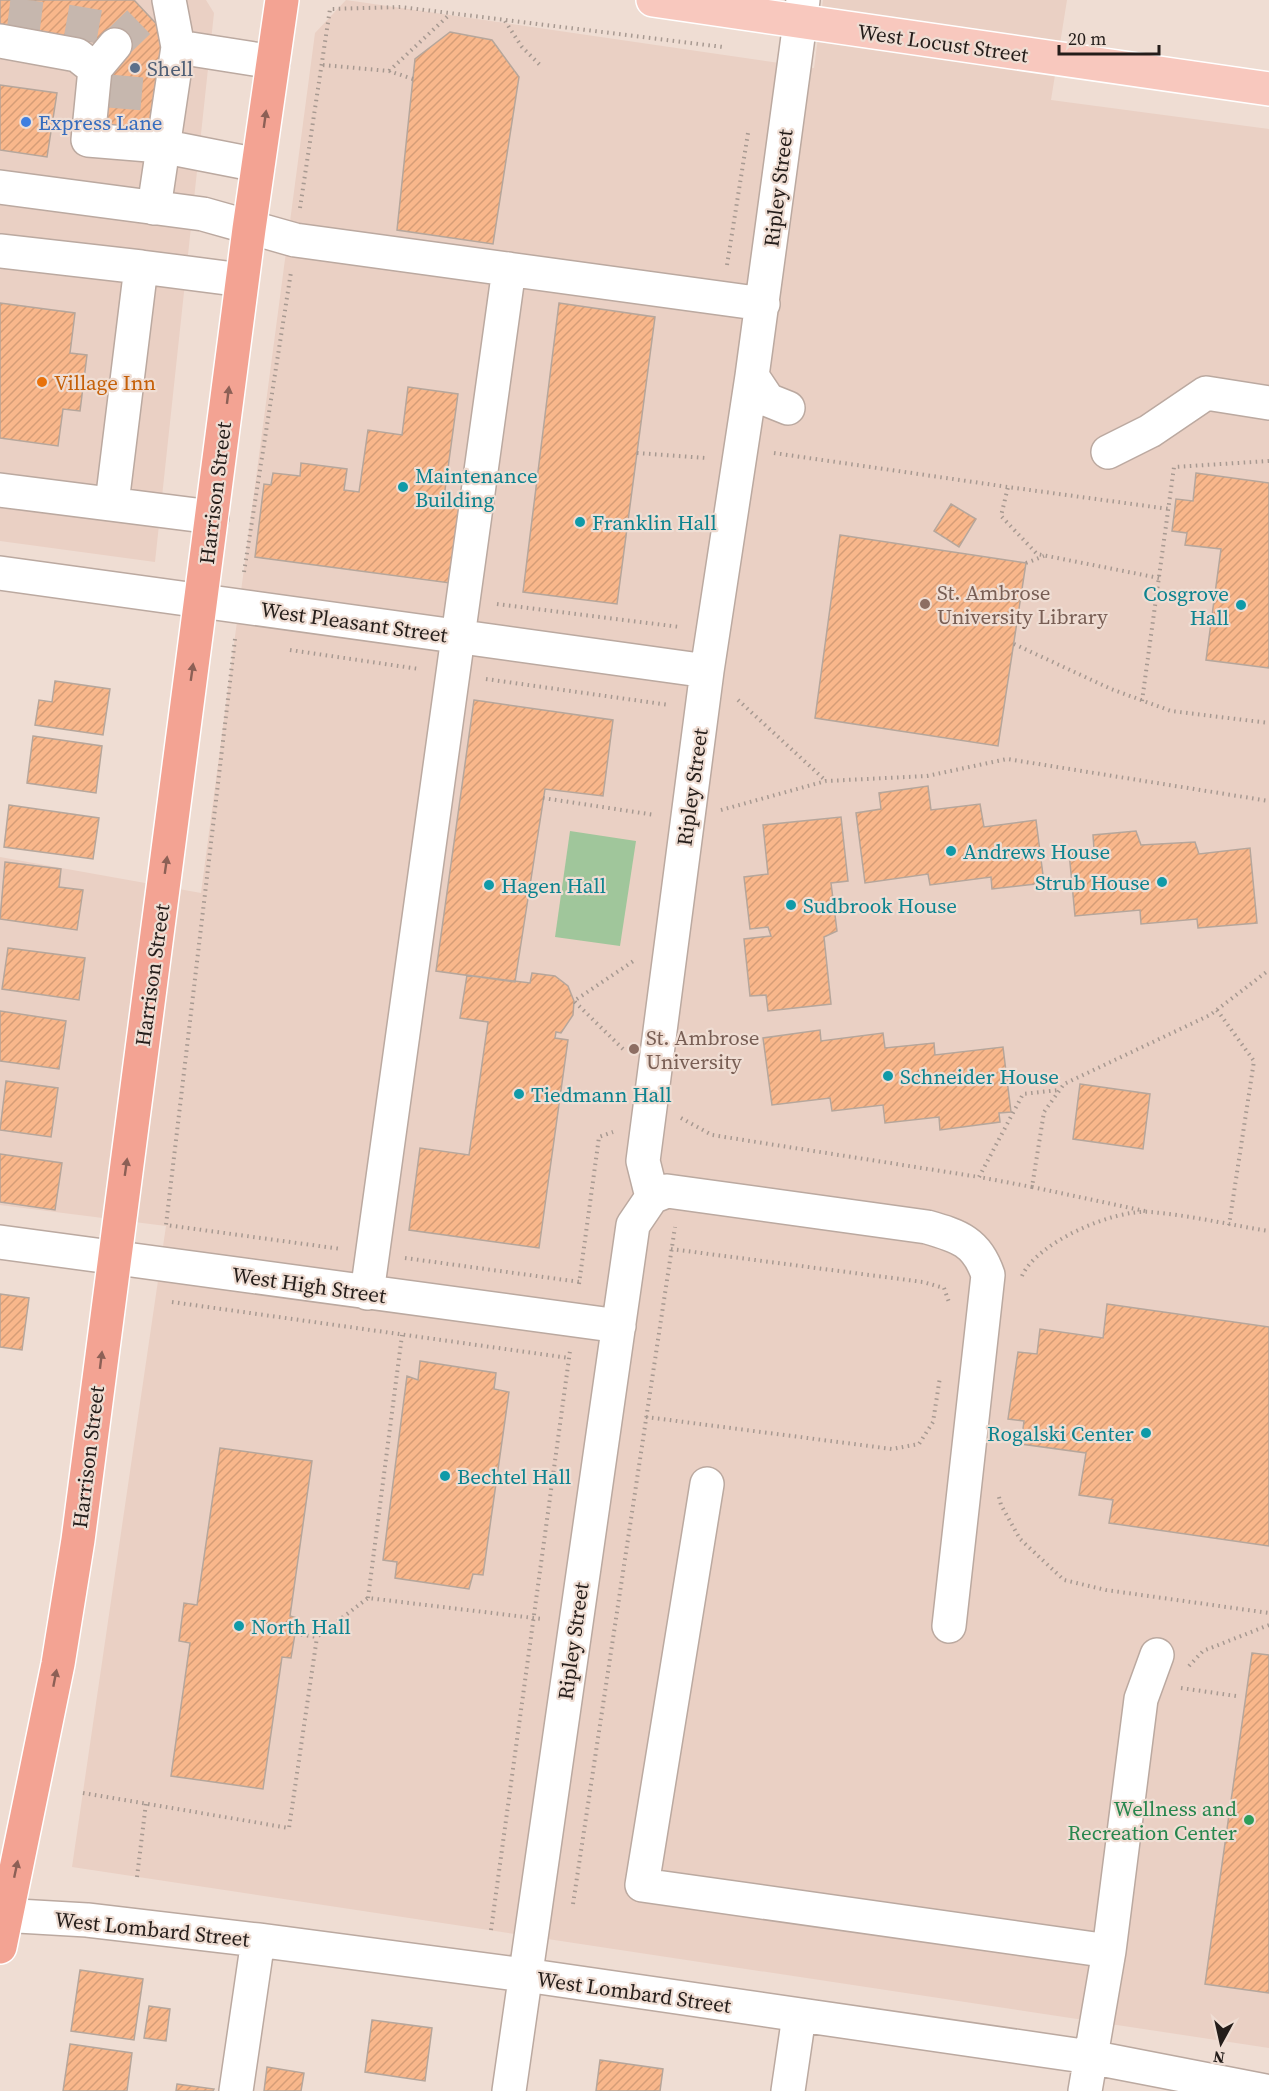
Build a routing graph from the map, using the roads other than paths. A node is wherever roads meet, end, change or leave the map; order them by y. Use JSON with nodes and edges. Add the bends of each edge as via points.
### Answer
{"nodes":[{"id":1,"x":282,"y":0,"type":"edge"},
{"id":2,"x":653,"y":0,"type":"edge"},
{"id":3,"x":162,"y":5,"type":"edge"},
{"id":4,"x":801,"y":12,"type":"edge"},
{"id":5,"x":14,"y":39,"type":"edge"},
{"id":6,"x":177,"y":47,"type":"junction"},
{"id":7,"x":273,"y":62,"type":"junction"},
{"id":8,"x":1269,"y":89,"type":"edge"},
{"id":9,"x":161,"y":146,"type":"junction"},
{"id":10,"x":258,"y":165,"type":"junction"},
{"id":11,"x":0,"y":187,"type":"edge"},
{"id":12,"x":154,"y":208,"type":"junction"},
{"id":13,"x":249,"y":229,"type":"junction"},
{"id":14,"x":0,"y":251,"type":"edge"},
{"id":15,"x":141,"y":267,"type":"junction"},
{"id":16,"x":509,"y":269,"type":"junction"},
{"id":17,"x":242,"y":280,"type":"junction"},
{"id":18,"x":763,"y":304,"type":"junction"},
{"id":19,"x":752,"y":376,"type":"junction"},
{"id":20,"x":1269,"y":403,"type":"edge"},
{"id":21,"x":788,"y":408,"type":"dead end"},
{"id":22,"x":1108,"y":452,"type":"dead end"},
{"id":23,"x":0,"y":490,"type":"edge"},
{"id":24,"x":112,"y":503,"type":"junction"},
{"id":25,"x":212,"y":517,"type":"junction"},
{"id":26,"x":0,"y":573,"type":"edge"},
{"id":27,"x":202,"y":601,"type":"junction"},
{"id":28,"x":458,"y":636,"type":"junction"},
{"id":29,"x":707,"y":671,"type":"junction"},
{"id":30,"x":666,"y":1195,"type":"junction"},
{"id":31,"x":0,"y":1242,"type":"edge"},
{"id":32,"x":113,"y":1258,"type":"junction"},
{"id":33,"x":368,"y":1293,"type":"junction"},
{"id":34,"x":618,"y":1326,"type":"junction"},
{"id":35,"x":707,"y":1484,"type":"dead end"},
{"id":36,"x":949,"y":1626,"type":"dead end"},
{"id":37,"x":1157,"y":1655,"type":"dead end"},
{"id":38,"x":4,"y":1915,"type":"edge"},
{"id":39,"x":258,"y":1940,"type":"junction"},
{"id":40,"x":0,"y":1947,"type":"edge"},
{"id":41,"x":1109,"y":1951,"type":"junction"},
{"id":42,"x":525,"y":1976,"type":"junction"},
{"id":43,"x":799,"y":2016,"type":"junction"},
{"id":44,"x":1090,"y":2057,"type":"junction"},
{"id":45,"x":236,"y":2091,"type":"edge"},
{"id":46,"x":509,"y":2091,"type":"edge"},
{"id":47,"x":788,"y":2091,"type":"edge"},
{"id":48,"x":1085,"y":2091,"type":"edge"},
{"id":49,"x":1264,"y":2091,"type":"edge"}],
"edges":[{"from":1,"to":7,"type":"highway","name":"Harrison Street"},
{"from":2,"to":4,"type":"main road","name":"West Locust Street"},
{"from":3,"to":6,"type":"street"},
{"from":4,"to":8,"type":"main road","name":"West Locust Street"},
{"from":4,"to":18,"type":"street","name":"Ripley Street"},
{"from":5,"to":9,"type":"street","via":[[95,65],[88,140]]},
{"from":6,"to":7,"type":"street"},
{"from":6,"to":9,"type":"street","via":[[162,96]]},
{"from":10,"to":7,"type":"highway","name":"Harrison Street","one_way":true},
{"from":9,"to":10,"type":"street"},
{"from":9,"to":12,"type":"street"},
{"from":10,"to":13,"type":"highway","name":"Harrison Street"},
{"from":11,"to":12,"type":"street"},
{"from":12,"to":13,"type":"street","via":[[203,214]]},
{"from":13,"to":16,"type":"street","via":[[296,240]]},
{"from":13,"to":17,"type":"highway","name":"Harrison Street"},
{"from":14,"to":15,"type":"street"},
{"from":15,"to":17,"type":"street"},
{"from":15,"to":24,"type":"street"},
{"from":16,"to":18,"type":"street"},
{"from":16,"to":28,"type":"street"},
{"from":25,"to":17,"type":"highway","name":"Harrison Street","one_way":true},
{"from":18,"to":19,"type":"street","name":"Ripley Street"},
{"from":19,"to":21,"type":"street","via":[[768,400]]},
{"from":19,"to":29,"type":"street","name":"Ripley Street"},
{"from":20,"to":22,"type":"street","via":[[1206,393],[1150,431]]},
{"from":23,"to":24,"type":"street"},
{"from":24,"to":25,"type":"street"},
{"from":25,"to":27,"type":"highway","name":"Harrison Street"},
{"from":26,"to":27,"type":"street","name":"West Pleasant Street"},
{"from":27,"to":28,"type":"street","name":"West Pleasant Street"},
{"from":32,"to":27,"type":"highway","name":"Harrison Street","one_way":true},
{"from":28,"to":29,"type":"street","name":"West Pleasant Street"},
{"from":28,"to":33,"type":"street"},
{"from":29,"to":30,"type":"street","name":"Ripley Street","via":[[643,1161]]},
{"from":30,"to":34,"type":"street","name":"Ripley Street","via":[[633,1225]]},
{"from":30,"to":36,"type":"street","via":[[927,1227],[960,1236],[982,1257],[988,1275]]},
{"from":31,"to":32,"type":"street","name":"West High Street"},
{"from":32,"to":33,"type":"street","name":"West High Street"},
{"from":38,"to":32,"type":"highway","name":"Harrison Street","one_way":true,"via":[[58,1664],[78,1540]]},
{"from":33,"to":34,"type":"street","name":"West High Street"},
{"from":34,"to":42,"type":"street","name":"Ripley Street"},
{"from":35,"to":41,"type":"street","via":[[642,1886]]},
{"from":37,"to":41,"type":"street","via":[[1142,1699]]},
{"from":38,"to":39,"type":"street","name":"West Lombard Street","via":[[87,1920]]},
{"from":38,"to":40,"type":"highway","name":"Harrison Street"},
{"from":39,"to":42,"type":"street","name":"West Lombard Street"},
{"from":39,"to":45,"type":"street"},
{"from":41,"to":44,"type":"street"},
{"from":42,"to":43,"type":"street","name":"West Lombard Street"},
{"from":42,"to":46,"type":"street","name":"Ripley Street"},
{"from":43,"to":44,"type":"street","name":"West Lombard Street"},
{"from":43,"to":47,"type":"street"},
{"from":44,"to":48,"type":"street"},
{"from":44,"to":49,"type":"street","name":"West Lombard Street"}]}
